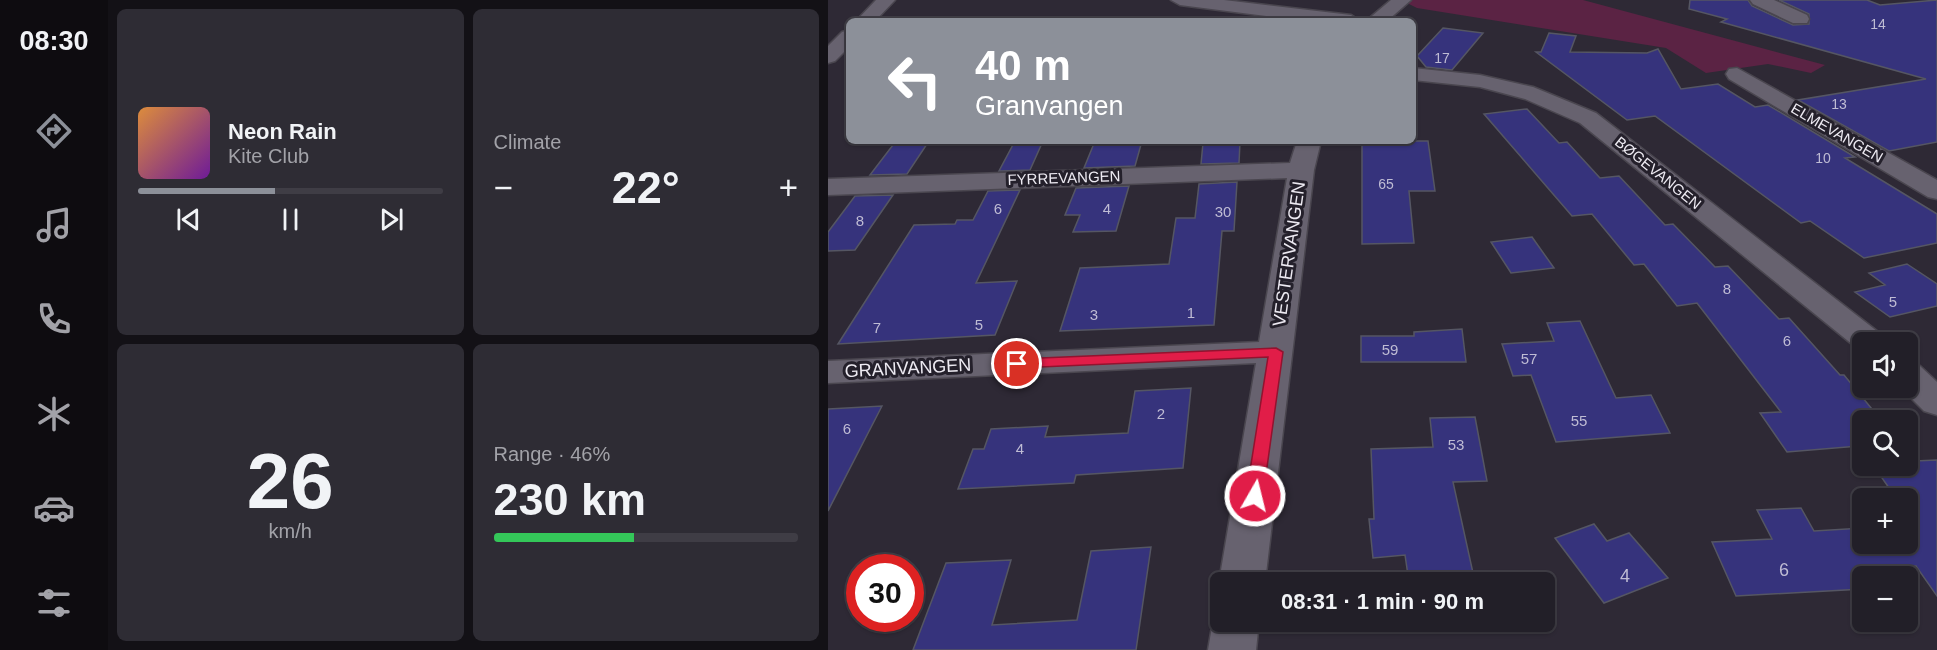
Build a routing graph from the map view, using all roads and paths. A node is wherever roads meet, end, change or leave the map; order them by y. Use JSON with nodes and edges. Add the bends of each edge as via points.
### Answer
{"nodes":[{"id":1,"x":886,"y":0,"type":"edge"},
{"id":2,"x":1402,"y":0,"type":"edge"},
{"id":3,"x":1759,"y":0,"type":"edge"},
{"id":4,"x":1180,"y":8,"type":"edge"},
{"id":5,"x":868,"y":18,"type":"edge"},
{"id":6,"x":1326,"y":18,"type":"edge"},
{"id":7,"x":1379,"y":18,"type":"edge"},
{"id":8,"x":1800,"y":19,"type":"dead end"},
{"id":9,"x":846,"y":39,"type":"edge"},
{"id":10,"x":828,"y":57,"type":"edge"},
{"id":11,"x":1416,"y":74,"type":"edge"},
{"id":12,"x":1736,"y":74,"type":"dead end"},
{"id":13,"x":1305,"y":156,"type":"edge"},
{"id":14,"x":828,"y":187,"type":"edge"},
{"id":15,"x":1937,"y":191,"type":"edge"},
{"id":16,"x":1857,"y":332,"type":"edge"},
{"id":17,"x":1276,"y":352,"type":"junction"},
{"id":18,"x":828,"y":372,"type":"edge"},
{"id":19,"x":1918,"y":384,"type":"edge"},
{"id":20,"x":1937,"y":403,"type":"edge"},
{"id":21,"x":1243,"y":572,"type":"edge"},
{"id":22,"x":1234,"y":632,"type":"edge"},
{"id":23,"x":1232,"y":650,"type":"edge"}],
"edges":[{"from":1,"to":5,"type":"street"},
{"from":2,"to":7,"type":"street"},
{"from":3,"to":8,"type":"street"},
{"from":4,"to":6,"type":"street","via":[[1203,3]]},
{"from":9,"to":10,"type":"street"},
{"from":11,"to":16,"type":"street","name":"BØGEVANGEN","via":[[1480,81],[1533,94],[1588,118]]},
{"from":12,"to":15,"type":"street","name":"ELMEVANGEN"},
{"from":13,"to":14,"type":"street","name":"FYRREVANGEN"},
{"from":13,"to":17,"type":"street","name":"VESTERVANGEN"},
{"from":17,"to":18,"type":"street","name":"GRANVANGEN"},
{"from":17,"to":21,"type":"street","name":"VESTERVANGEN"},
{"from":19,"to":20,"type":"street"},
{"from":22,"to":23,"type":"street"}]}
